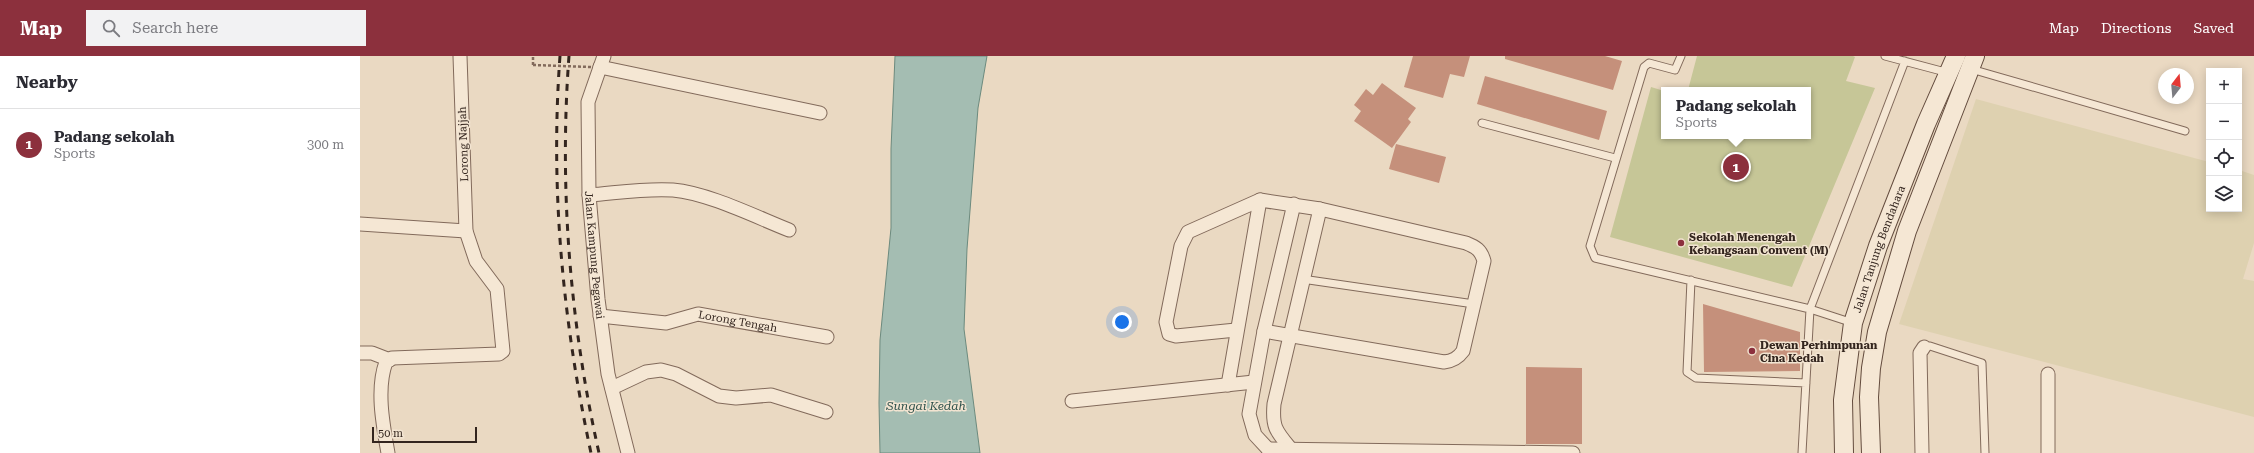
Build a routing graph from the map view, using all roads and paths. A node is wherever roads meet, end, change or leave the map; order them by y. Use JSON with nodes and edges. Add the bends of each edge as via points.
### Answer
{"nodes":[{"id":1,"x":460,"y":56,"type":"edge"},
{"id":2,"x":534,"y":56,"type":"edge"},
{"id":3,"x":1681,"y":56,"type":"edge"},
{"id":4,"x":1885,"y":56,"type":"edge"},
{"id":5,"x":1956,"y":56,"type":"edge"},
{"id":6,"x":1905,"y":61,"type":"junction"},
{"id":7,"x":1973,"y":62,"type":"edge"},
{"id":8,"x":598,"y":63,"type":"edge"},
{"id":9,"x":1949,"y":73,"type":"junction"},
{"id":10,"x":820,"y":113,"type":"dead end"},
{"id":11,"x":1482,"y":123,"type":"dead end"},
{"id":12,"x":2185,"y":131,"type":"dead end"},
{"id":13,"x":1615,"y":158,"type":"junction"},
{"id":14,"x":589,"y":195,"type":"junction"},
{"id":15,"x":1260,"y":200,"type":"junction"},
{"id":16,"x":1294,"y":204,"type":"junction"},
{"id":17,"x":1320,"y":209,"type":"junction"},
{"id":18,"x":360,"y":224,"type":"edge"},
{"id":19,"x":789,"y":230,"type":"dead end"},
{"id":20,"x":466,"y":231,"type":"junction"},
{"id":21,"x":1302,"y":279,"type":"junction"},
{"id":22,"x":1691,"y":280,"type":"junction"},
{"id":23,"x":1474,"y":304,"type":"junction"},
{"id":24,"x":1810,"y":309,"type":"junction"},
{"id":25,"x":600,"y":316,"type":"junction"},
{"id":26,"x":1853,"y":323,"type":"junction"},
{"id":27,"x":1236,"y":330,"type":"junction"},
{"id":28,"x":1264,"y":331,"type":"junction"},
{"id":29,"x":1289,"y":336,"type":"junction"},
{"id":30,"x":828,"y":337,"type":"dead end"},
{"id":31,"x":1924,"y":347,"type":"joint"},
{"id":32,"x":360,"y":353,"type":"edge"},
{"id":33,"x":390,"y":360,"type":"junction"},
{"id":34,"x":2048,"y":374,"type":"dead end"},
{"id":35,"x":1254,"y":382,"type":"junction"},
{"id":36,"x":1806,"y":383,"type":"junction"},
{"id":37,"x":1228,"y":384,"type":"junction"},
{"id":38,"x":612,"y":388,"type":"junction"},
{"id":39,"x":1072,"y":401,"type":"dead end"},
{"id":40,"x":826,"y":412,"type":"dead end"},
{"id":41,"x":1290,"y":448,"type":"junction"},
{"id":42,"x":1268,"y":451,"type":"edge"},
{"id":43,"x":388,"y":453,"type":"edge"},
{"id":44,"x":628,"y":453,"type":"edge"},
{"id":45,"x":1573,"y":453,"type":"edge"},
{"id":46,"x":1802,"y":453,"type":"edge"},
{"id":47,"x":1844,"y":453,"type":"edge"},
{"id":48,"x":1871,"y":453,"type":"edge"},
{"id":49,"x":1922,"y":453,"type":"edge"},
{"id":50,"x":1985,"y":453,"type":"edge"},
{"id":51,"x":2048,"y":453,"type":"edge"}],
"edges":[{"from":1,"to":20,"type":"street","name":"Lorong Najjah"},
{"from":2,"to":8,"type":"path","bridge":true,"via":[[533,65]]},
{"from":3,"to":13,"type":"lane","via":[[1675,70],[1649,63],[1644,67]]},
{"from":4,"to":6,"type":"lane"},
{"from":5,"to":9,"type":"main road","name":"Jalan Tanjung Bendahara"},
{"from":6,"to":9,"type":"lane"},
{"from":6,"to":24,"type":"lane"},
{"from":7,"to":12,"type":"lane"},
{"from":7,"to":48,"type":"main road","name":"Jalan Tanjung Bendahara","via":[[1907,231],[1877,332],[1869,390]]},
{"from":8,"to":10,"type":"street"},
{"from":8,"to":14,"type":"street","name":"Jalan Kampung Pegawai","via":[[588,102]]},
{"from":9,"to":26,"type":"main road","name":"Jalan Tanjung Bendahara","via":[[1878,246]]},
{"from":11,"to":13,"type":"lane"},
{"from":13,"to":22,"type":"lane","via":[[1590,246],[1591,252],[1595,258]]},
{"from":14,"to":19,"type":"street","via":[[678,191],[722,203]]},
{"from":14,"to":25,"type":"street","name":"Jalan Kampung Pegawai"},
{"from":15,"to":16,"type":"street"},
{"from":15,"to":27,"type":"street"},
{"from":15,"to":27,"type":"street","via":[[1188,232],[1181,246],[1166,322],[1169,334],[1176,336]]},
{"from":16,"to":17,"type":"street"},
{"from":16,"to":28,"type":"street"},
{"from":17,"to":21,"type":"street"},
{"from":17,"to":23,"type":"street","via":[[1476,247],[1484,261]]},
{"from":18,"to":20,"type":"street"},
{"from":20,"to":33,"type":"street","name":"Lorong Najjah","via":[[476,261],[497,289],[502,353]]},
{"from":21,"to":23,"type":"lane"},
{"from":21,"to":29,"type":"street"},
{"from":22,"to":24,"type":"lane"},
{"from":22,"to":36,"type":"lane","via":[[1687,372],[1696,378]]},
{"from":23,"to":29,"type":"street","via":[[1463,351],[1459,357],[1444,362]]},
{"from":24,"to":26,"type":"lane"},
{"from":24,"to":36,"type":"lane"},
{"from":25,"to":30,"type":"street","name":"Lorong Tengah","via":[[666,323],[698,314]]},
{"from":25,"to":38,"type":"street","name":"Jalan Kampung Pegawai"},
{"from":26,"to":47,"type":"main road","name":"Jalan Tanjung Bendahara","via":[[1843,400]]},
{"from":27,"to":37,"type":"street"},
{"from":28,"to":29,"type":"street"},
{"from":28,"to":35,"type":"street"},
{"from":29,"to":41,"type":"street","via":[[1272,421]]},
{"from":31,"to":49,"type":"street","via":[[1920,353]]},
{"from":31,"to":50,"type":"lane","via":[[1930,346],[1982,363]]},
{"from":32,"to":33,"type":"street","via":[[372,353]]},
{"from":33,"to":43,"type":"street","via":[[384,368],[382,396],[383,430]]},
{"from":34,"to":51,"type":"street"},
{"from":35,"to":37,"type":"street"},
{"from":35,"to":42,"type":"street","via":[[1249,419],[1255,435]]},
{"from":36,"to":46,"type":"lane"},
{"from":37,"to":39,"type":"street"},
{"from":38,"to":40,"type":"street","via":[[646,372],[661,370],[676,374],[719,396],[736,398],[771,395]]},
{"from":38,"to":44,"type":"street","name":"Jalan Kampung Pegawai"},
{"from":41,"to":42,"type":"street"},
{"from":41,"to":45,"type":"street"}]}
